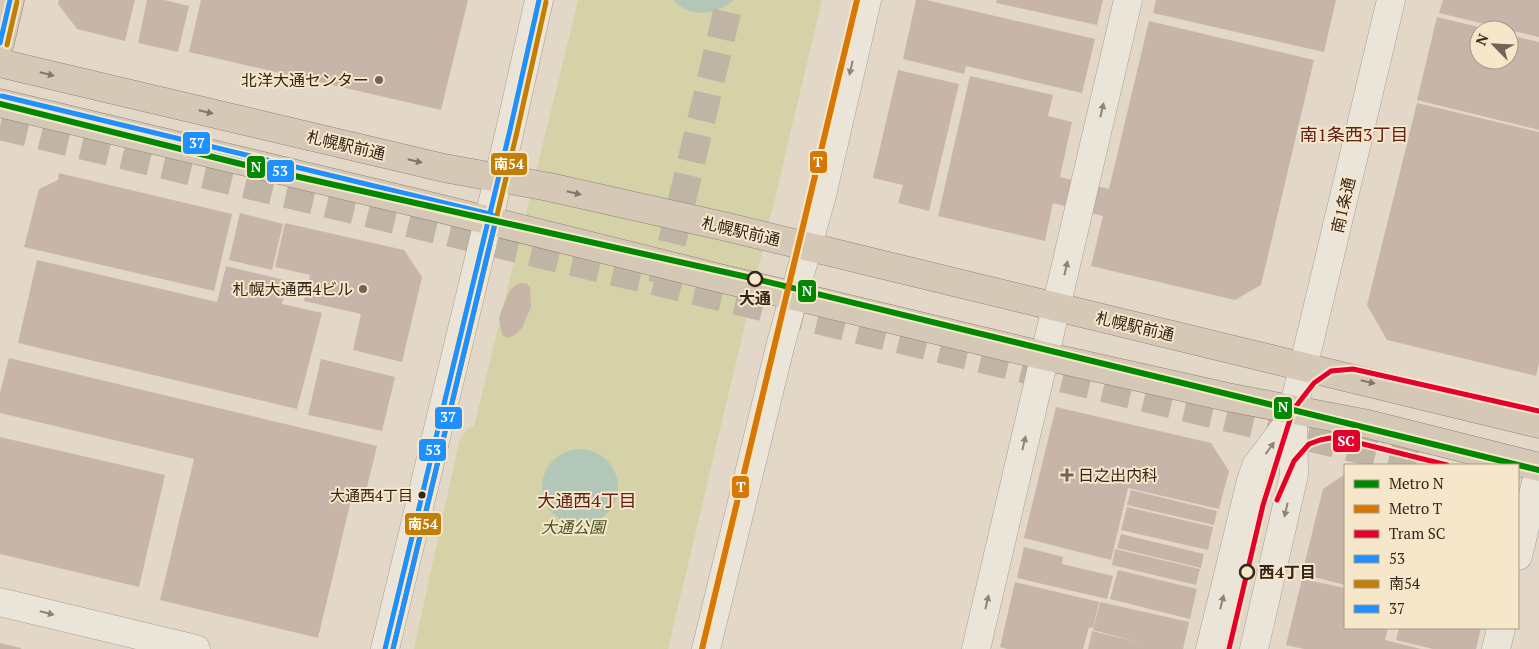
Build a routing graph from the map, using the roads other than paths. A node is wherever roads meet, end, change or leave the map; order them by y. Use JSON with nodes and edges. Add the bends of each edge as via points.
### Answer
{"nodes":[{"id":1,"x":10,"y":0,"type":"edge"},
{"id":2,"x":539,"y":0,"type":"edge"},
{"id":3,"x":867,"y":0,"type":"edge"},
{"id":4,"x":1128,"y":0,"type":"edge"},
{"id":5,"x":1391,"y":0,"type":"edge"},
{"id":6,"x":0,"y":42,"type":"edge"},
{"id":7,"x":0,"y":63,"type":"edge"},
{"id":8,"x":0,"y":103,"type":"edge"},
{"id":9,"x":498,"y":177,"type":"junction"},
{"id":10,"x":488,"y":221,"type":"junction"},
{"id":11,"x":808,"y":247,"type":"junction"},
{"id":12,"x":794,"y":296,"type":"junction"},
{"id":13,"x":1056,"y":307,"type":"junction"},
{"id":14,"x":1045,"y":356,"type":"junction"},
{"id":15,"x":1303,"y":368,"type":"junction"},
{"id":16,"x":1293,"y":410,"type":"junction"},
{"id":17,"x":1539,"y":424,"type":"edge"},
{"id":18,"x":1539,"y":468,"type":"edge"},
{"id":19,"x":1519,"y":552,"type":"edge"},
{"id":20,"x":0,"y":602,"type":"edge"},
{"id":21,"x":1501,"y":629,"type":"edge"},
{"id":22,"x":196,"y":649,"type":"edge"},
{"id":23,"x":385,"y":649,"type":"edge"},
{"id":24,"x":706,"y":649,"type":"edge"},
{"id":25,"x":976,"y":649,"type":"edge"},
{"id":26,"x":1210,"y":649,"type":"edge"},
{"id":27,"x":1254,"y":649,"type":"edge"},
{"id":28,"x":1496,"y":649,"type":"edge"}],
"edges":[{"from":1,"to":6,"type":"highway"},
{"from":2,"to":9,"type":"street"},
{"from":3,"to":11,"type":"street","one_way":true},
{"from":13,"to":4,"type":"street","one_way":true},
{"from":5,"to":15,"type":"street","name":"南1条通"},
{"from":7,"to":9,"type":"highway","name":"札幌駅前通","one_way":true,"via":[[444,168]]},
{"from":8,"to":10,"type":"highway"},
{"from":9,"to":10,"type":"street"},
{"from":9,"to":11,"type":"highway","name":"札幌駅前通","one_way":true},
{"from":10,"to":12,"type":"highway"},
{"from":10,"to":23,"type":"street"},
{"from":11,"to":12,"type":"street"},
{"from":11,"to":13,"type":"highway","name":"札幌駅前通"},
{"from":12,"to":14,"type":"highway"},
{"from":12,"to":24,"type":"street"},
{"from":13,"to":14,"type":"street"},
{"from":13,"to":15,"type":"highway","name":"札幌駅前通"},
{"from":14,"to":16,"type":"highway"},
{"from":25,"to":14,"type":"street","one_way":true},
{"from":15,"to":16,"type":"street","name":"南1条通"},
{"from":15,"to":17,"type":"highway","name":"札幌駅前通","one_way":true},
{"from":16,"to":18,"type":"highway","via":[[1368,424]]},
{"from":26,"to":16,"type":"street","name":"南1条通","one_way":true,"via":[[1256,466],[1289,422]]},
{"from":16,"to":27,"type":"street","name":"南1条通","one_way":true,"via":[[1294,475]]},
{"from":18,"to":19,"type":"street"},
{"from":20,"to":22,"type":"street","one_way":true},
{"from":21,"to":28,"type":"street"}]}
